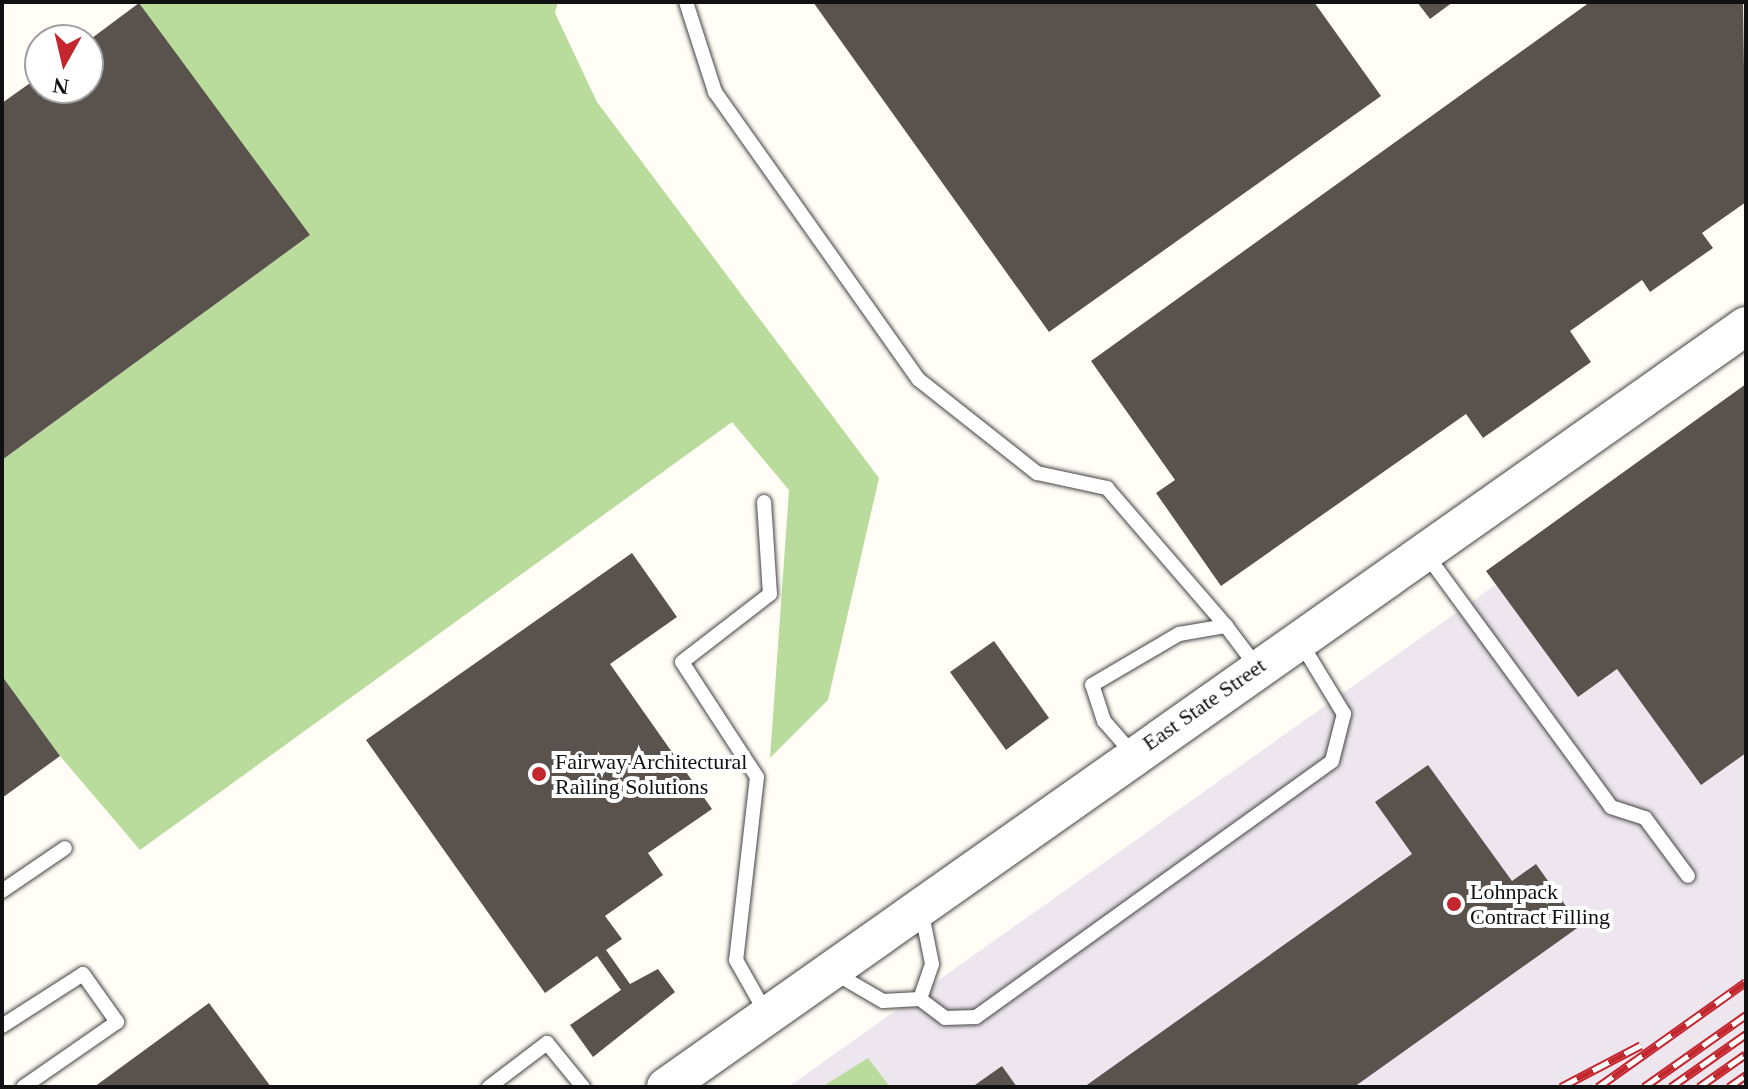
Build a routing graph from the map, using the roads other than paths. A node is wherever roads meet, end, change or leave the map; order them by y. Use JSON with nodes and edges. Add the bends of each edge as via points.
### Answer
{"nodes":[{"id":1,"x":686,"y":2,"type":"edge"},
{"id":2,"x":1746,"y":326,"type":"edge"},
{"id":3,"x":764,"y":502,"type":"dead end"},
{"id":4,"x":1423,"y":550,"type":"junction"},
{"id":5,"x":1226,"y":626,"type":"junction"},
{"id":6,"x":1298,"y":638,"type":"junction"},
{"id":7,"x":1257,"y":667,"type":"junction"},
{"id":8,"x":1134,"y":754,"type":"junction"},
{"id":9,"x":65,"y":848,"type":"dead end"},
{"id":10,"x":1688,"y":876,"type":"dead end"},
{"id":11,"x":2,"y":891,"type":"edge"},
{"id":12,"x":921,"y":905,"type":"junction"},
{"id":13,"x":829,"y":970,"type":"junction"},
{"id":14,"x":920,"y":999,"type":"junction"},
{"id":15,"x":767,"y":1015,"type":"junction"},
{"id":16,"x":2,"y":1026,"type":"edge"},
{"id":17,"x":679,"y":1083,"type":"edge"},
{"id":18,"x":23,"y":1087,"type":"edge"},
{"id":19,"x":489,"y":1087,"type":"edge"},
{"id":20,"x":583,"y":1087,"type":"edge"}],
"edges":[{"from":1,"to":5,"type":"lane","via":[[715,92],[918,379],[1037,473],[1107,488]]},
{"from":2,"to":4,"type":"street","name":"East State Street"},
{"from":3,"to":15,"type":"lane","via":[[770,594],[682,662],[757,777],[736,960]]},
{"from":4,"to":6,"type":"street","name":"East State Street"},
{"from":4,"to":10,"type":"lane","via":[[1611,807],[1645,818]]},
{"from":5,"to":7,"type":"lane"},
{"from":5,"to":8,"type":"lane","via":[[1179,634],[1092,685],[1104,721]]},
{"from":6,"to":7,"type":"street","name":"East State Street"},
{"from":6,"to":14,"type":"lane","via":[[1344,714],[1332,761],[976,1017],[945,1018]]},
{"from":7,"to":8,"type":"street","name":"East State Street"},
{"from":8,"to":12,"type":"street","name":"East State Street"},
{"from":9,"to":11,"type":"lane"},
{"from":12,"to":13,"type":"street","name":"East State Street"},
{"from":12,"to":14,"type":"lane","via":[[932,964]]},
{"from":13,"to":14,"type":"lane","via":[[883,1001]]},
{"from":13,"to":15,"type":"street","name":"East State Street"},
{"from":15,"to":17,"type":"street","name":"East State Street"},
{"from":16,"to":18,"type":"lane","via":[[83,974],[117,1022]]},
{"from":19,"to":20,"type":"lane","via":[[547,1043]]}]}
